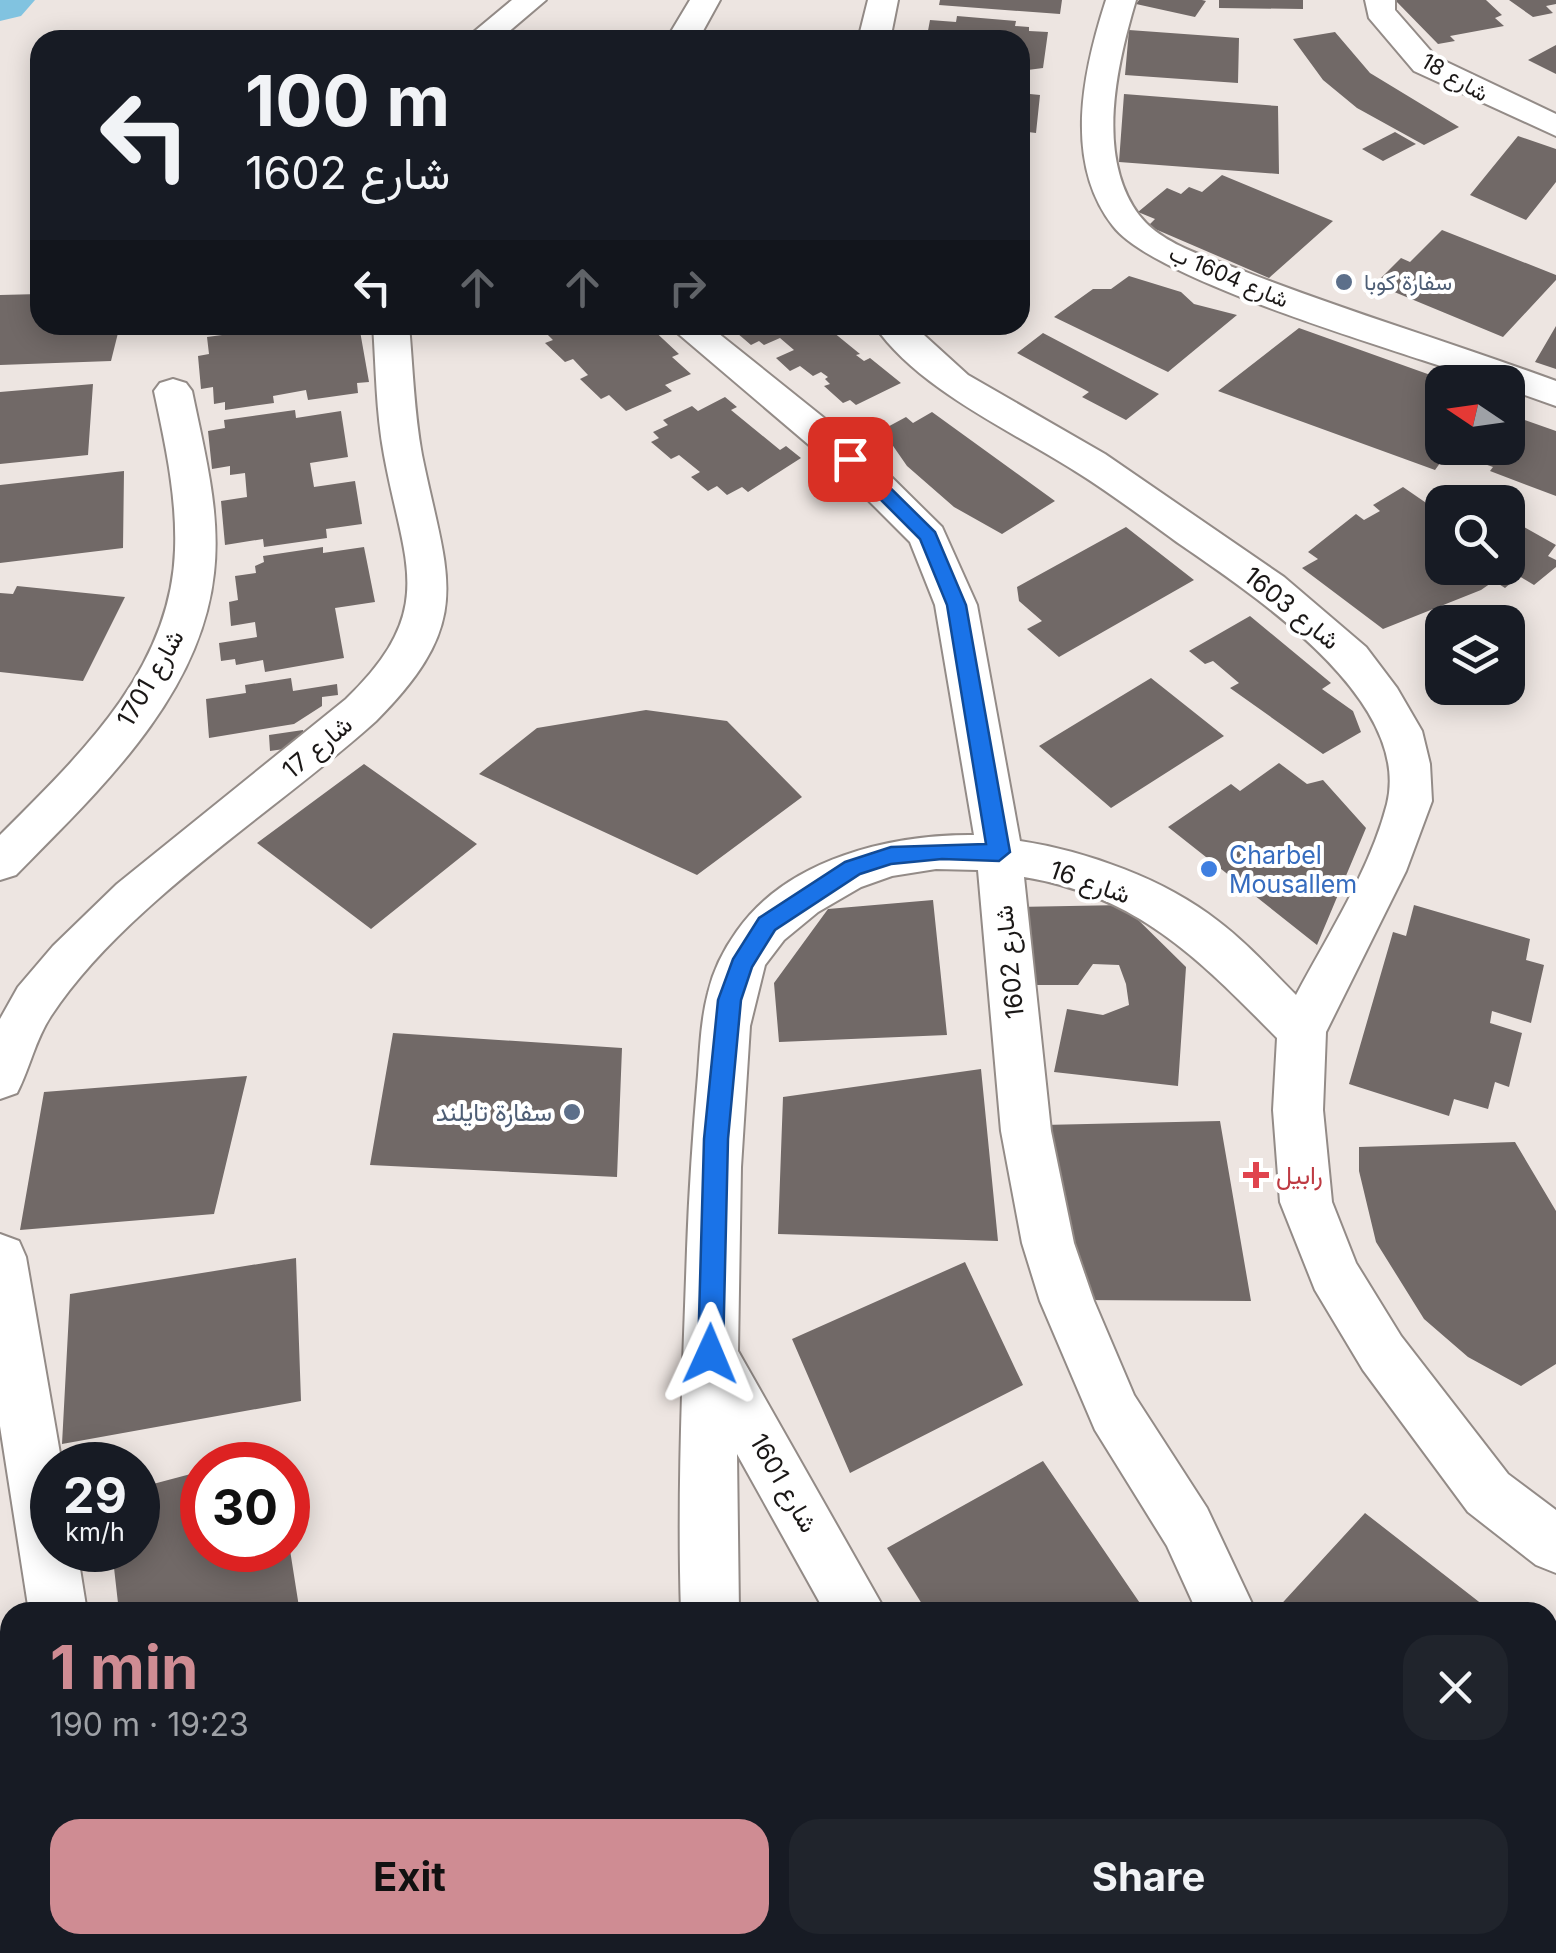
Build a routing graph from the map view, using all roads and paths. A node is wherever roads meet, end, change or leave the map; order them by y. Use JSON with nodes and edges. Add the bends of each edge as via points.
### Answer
{"nodes":[{"id":1,"x":531,"y":0,"type":"edge"},
{"id":2,"x":706,"y":0,"type":"edge"},
{"id":3,"x":883,"y":0,"type":"edge"},
{"id":4,"x":1121,"y":0,"type":"edge"},
{"id":5,"x":1380,"y":0,"type":"edge"},
{"id":6,"x":493,"y":30,"type":"edge"},
{"id":7,"x":688,"y":30,"type":"edge"},
{"id":8,"x":876,"y":30,"type":"edge"},
{"id":9,"x":1556,"y":126,"type":"edge"},
{"id":10,"x":392,"y":335,"type":"edge"},
{"id":11,"x":698,"y":335,"type":"edge"},
{"id":12,"x":903,"y":335,"type":"edge"},
{"id":13,"x":173,"y":391,"type":"dead end"},
{"id":14,"x":1556,"y":394,"type":"edge"},
{"id":15,"x":999,"y":852,"type":"junction"},
{"id":16,"x":0,"y":863,"type":"edge"},
{"id":17,"x":1302,"y":1032,"type":"junction"},
{"id":18,"x":0,"y":1079,"type":"edge"},
{"id":19,"x":0,"y":1257,"type":"edge"},
{"id":20,"x":710,"y":1354,"type":"junction"},
{"id":21,"x":1556,"y":1545,"type":"edge"},
{"id":22,"x":56,"y":1602,"type":"edge"},
{"id":23,"x":710,"y":1602,"type":"edge"},
{"id":24,"x":851,"y":1602,"type":"edge"},
{"id":25,"x":1222,"y":1602,"type":"edge"}],
"edges":[{"from":1,"to":6,"type":"street"},
{"from":2,"to":7,"type":"street"},
{"from":3,"to":8,"type":"street"},
{"from":4,"to":14,"type":"street","name":"شارع 1604 ب","via":[[1108,38],[1098,152],[1127,222],[1180,258],[1277,297]]},
{"from":5,"to":9,"type":"street","name":"شارع 18","via":[[1380,11],[1425,64]]},
{"from":10,"to":18,"type":"street","name":"شارع 17","via":[[400,440],[428,578],[426,616],[407,657],[337,732],[98,929],[40,992]]},
{"from":11,"to":15,"type":"street","name":"شارع 1602","via":[[850,459],[928,536],[956,605]]},
{"from":12,"to":17,"type":"street","name":"شارع 1603","via":[[955,383],[1091,463],[1270,586],[1351,657],[1382,699],[1400,731],[1410,801],[1383,871]]},
{"from":13,"to":16,"type":"street","name":"شارع 1701","via":[[188,462],[194,544],[191,595],[178,635],[124,727]]},
{"from":15,"to":17,"type":"street","name":"شارع 16","via":[[1170,912]]},
{"from":15,"to":20,"type":"street","name":"شارع 16","via":[[891,856],[852,868],[767,924],[741,965],[730,1000],[716,1139]]},
{"from":15,"to":25,"type":"street","name":"شارع 1602","via":[[1026,1131],[1048,1243],[1114,1412],[1187,1527]]},
{"from":17,"to":21,"type":"street","via":[[1298,1110],[1306,1202],[1334,1274],[1382,1353],[1488,1492]]},
{"from":19,"to":22,"type":"street"},
{"from":20,"to":23,"type":"street","name":"شارع 16"},
{"from":20,"to":24,"type":"street","name":"شارع 1601"}]}
